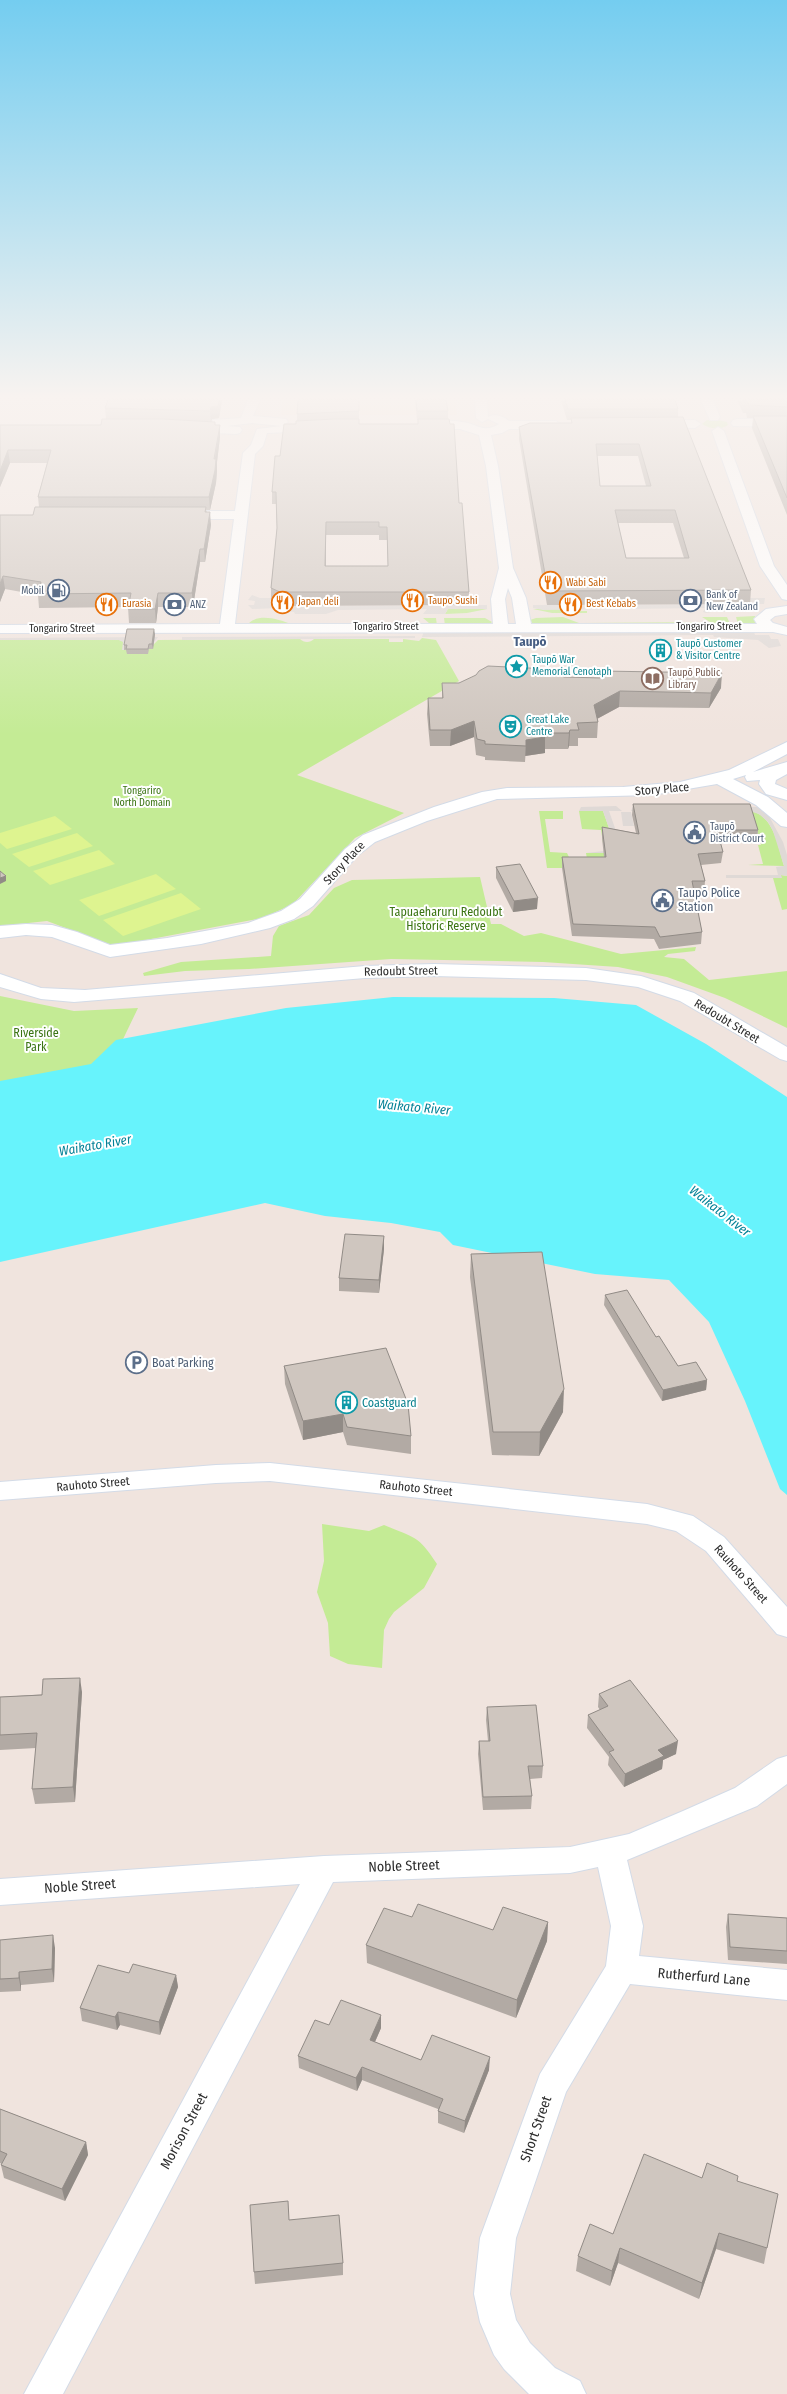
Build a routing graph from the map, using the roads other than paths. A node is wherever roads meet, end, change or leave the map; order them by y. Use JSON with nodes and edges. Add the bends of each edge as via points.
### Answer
{"nodes":[{"id":1,"x":242,"y":512,"type":"edge"},
{"id":2,"x":498,"y":512,"type":"edge"},
{"id":3,"x":747,"y":512,"type":"edge"},
{"id":4,"x":166,"y":515,"type":"edge"},
{"id":5,"x":242,"y":515,"type":"junction"},
{"id":6,"x":767,"y":566,"type":"junction"},
{"id":7,"x":506,"y":568,"type":"junction"},
{"id":8,"x":787,"y":596,"type":"edge"},
{"id":9,"x":787,"y":610,"type":"edge"},
{"id":10,"x":766,"y":614,"type":"junction"},
{"id":11,"x":0,"y":618,"type":"edge"},
{"id":12,"x":500,"y":621,"type":"junction"},
{"id":13,"x":523,"y":621,"type":"junction"},
{"id":14,"x":228,"y":622,"type":"junction"},
{"id":15,"x":0,"y":629,"type":"edge"},
{"id":16,"x":778,"y":630,"type":"edge"},
{"id":17,"x":787,"y":644,"type":"edge"},
{"id":18,"x":787,"y":747,"type":"edge"},
{"id":19,"x":787,"y":767,"type":"edge"},
{"id":20,"x":750,"y":774,"type":"junction"},
{"id":21,"x":787,"y":774,"type":"edge"},
{"id":22,"x":722,"y":780,"type":"junction"},
{"id":23,"x":787,"y":794,"type":"edge"},
{"id":24,"x":787,"y":810,"type":"edge"},
{"id":25,"x":787,"y":822,"type":"edge"},
{"id":26,"x":0,"y":932,"type":"edge"},
{"id":27,"x":0,"y":980,"type":"edge"},
{"id":28,"x":787,"y":1055,"type":"edge"},
{"id":29,"x":0,"y":1491,"type":"edge"},
{"id":30,"x":787,"y":1626,"type":"edge"},
{"id":31,"x":787,"y":1768,"type":"edge"},
{"id":32,"x":610,"y":1851,"type":"junction"},
{"id":33,"x":324,"y":1869,"type":"junction"},
{"id":34,"x":0,"y":1892,"type":"edge"},
{"id":35,"x":622,"y":1969,"type":"junction"},
{"id":36,"x":787,"y":1985,"type":"edge"},
{"id":37,"x":43,"y":2394,"type":"edge"},
{"id":38,"x":567,"y":2394,"type":"edge"}],
"edges":[{"from":1,"to":5,"type":"street"},
{"from":2,"to":7,"type":"street"},
{"from":3,"to":6,"type":"street"},
{"from":4,"to":5,"type":"street"},
{"from":5,"to":14,"type":"street"},
{"from":6,"to":8,"type":"street"},
{"from":6,"to":10,"type":"street","via":[[769,596]]},
{"from":7,"to":12,"type":"street","via":[[499,588]]},
{"from":7,"to":13,"type":"street","via":[[519,598]]},
{"from":9,"to":10,"type":"street","name":"Tongariro Street"},
{"from":10,"to":13,"type":"street","name":"Tongariro Street"},
{"from":10,"to":16,"type":"street","via":[[762,621]]},
{"from":11,"to":14,"type":"street","name":"Tongariro Street"},
{"from":12,"to":13,"type":"street","name":"Tongariro Street"},
{"from":12,"to":14,"type":"street","name":"Tongariro Street"},
{"from":13,"to":16,"type":"street","name":"Tongariro Street"},
{"from":14,"to":15,"type":"street","name":"Tongariro Street"},
{"from":16,"to":17,"type":"street"},
{"from":18,"to":20,"type":"street","name":"Story Place"},
{"from":19,"to":20,"type":"street","name":"Story Place"},
{"from":20,"to":22,"type":"street","name":"Story Place"},
{"from":20,"to":24,"type":"street"},
{"from":21,"to":23,"type":"street","via":[[778,773],[771,777],[770,782],[775,790]]},
{"from":22,"to":25,"type":"street","via":[[762,801]]},
{"from":22,"to":26,"type":"street","name":"Story Place","via":[[662,790],[518,793],[480,798],[365,840],[307,903],[270,922],[235,931],[110,951],[50,930],[33,928]]},
{"from":27,"to":28,"type":"street","name":"Redoubt Street","via":[[39,995],[78,996],[365,972],[434,970],[593,975],[641,982],[687,997]]},
{"from":29,"to":30,"type":"street","name":"Rauhoto Street","via":[[270,1472],[647,1514],[684,1523],[715,1544]]},
{"from":31,"to":32,"type":"street","name":"Noble Street","via":[[746,1797],[632,1846]]},
{"from":32,"to":33,"type":"street","name":"Noble Street","via":[[570,1860]]},
{"from":32,"to":35,"type":"street","name":"Short Street","via":[[627,1926]]},
{"from":33,"to":34,"type":"street","name":"Noble Street"},
{"from":33,"to":37,"type":"street","name":"Morison Street"},
{"from":35,"to":36,"type":"street","name":"Rutherfurd Lane"},
{"from":35,"to":38,"type":"street","name":"Short Street","via":[[552,2085],[498,2238],[492,2294],[498,2322],[507,2342],[529,2370],[542,2381]]}]}
